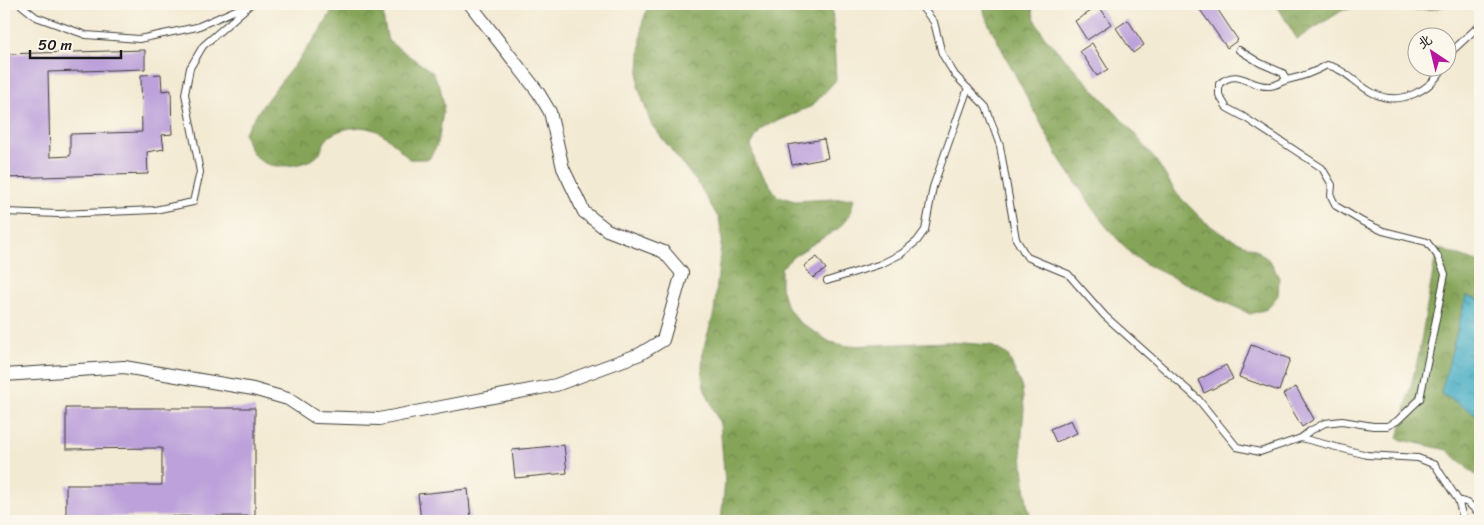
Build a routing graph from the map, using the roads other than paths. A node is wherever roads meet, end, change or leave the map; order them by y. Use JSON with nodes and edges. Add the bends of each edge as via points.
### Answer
{"nodes":[{"id":1,"x":20,"y":4,"type":"edge"},
{"id":2,"x":251,"y":4,"type":"edge"},
{"id":3,"x":470,"y":4,"type":"edge"},
{"id":4,"x":919,"y":4,"type":"edge"},
{"id":5,"x":1480,"y":25,"type":"edge"},
{"id":6,"x":1456,"y":48,"type":"edge"},
{"id":7,"x":1239,"y":50,"type":"dead end"},
{"id":8,"x":1436,"y":78,"type":"edge"},
{"id":9,"x":1286,"y":80,"type":"junction"},
{"id":10,"x":968,"y":88,"type":"junction"},
{"id":11,"x":4,"y":212,"type":"edge"},
{"id":12,"x":827,"y":281,"type":"dead end"},
{"id":13,"x":4,"y":375,"type":"edge"},
{"id":14,"x":1301,"y":438,"type":"junction"},
{"id":15,"x":1458,"y":500,"type":"junction"},
{"id":16,"x":1480,"y":514,"type":"edge"},
{"id":17,"x":1464,"y":521,"type":"edge"}],
"edges":[{"from":1,"to":2,"type":"lane","via":[[36,16],[86,35],[139,38],[197,27]]},
{"from":2,"to":11,"type":"lane","via":[[203,46],[190,68],[185,94],[200,172],[192,202],[155,210],[59,214]]},
{"from":3,"to":13,"type":"street","via":[[550,112],[563,168],[584,212],[607,230],[664,252],[682,273],[663,340],[640,354],[556,385],[379,419],[315,417],[288,399],[253,389],[124,367]]},
{"from":4,"to":10,"type":"lane","via":[[934,22],[942,54]]},
{"from":5,"to":6,"type":"lane"},
{"from":7,"to":9,"type":"lane","via":[[1284,73]]},
{"from":8,"to":9,"type":"lane","via":[[1407,97],[1392,99],[1376,95],[1340,69],[1327,65]]},
{"from":9,"to":14,"type":"lane","via":[[1265,87],[1242,78],[1226,78],[1219,84],[1219,95],[1227,108],[1322,168],[1332,185],[1331,196],[1336,206],[1383,231],[1427,242],[1445,274],[1420,399],[1387,426],[1342,421],[1325,423]]},
{"from":10,"to":12,"type":"lane","via":[[933,187],[925,230],[917,242],[881,264]]},
{"from":10,"to":14,"type":"lane","via":[[986,107],[1000,146],[1016,239],[1027,257],[1068,274],[1106,316],[1198,399],[1237,447],[1260,452]]},
{"from":14,"to":15,"type":"lane","via":[[1367,455],[1418,458],[1435,465]]},
{"from":15,"to":16,"type":"lane","via":[[1468,503]]},
{"from":15,"to":17,"type":"lane"}]}
